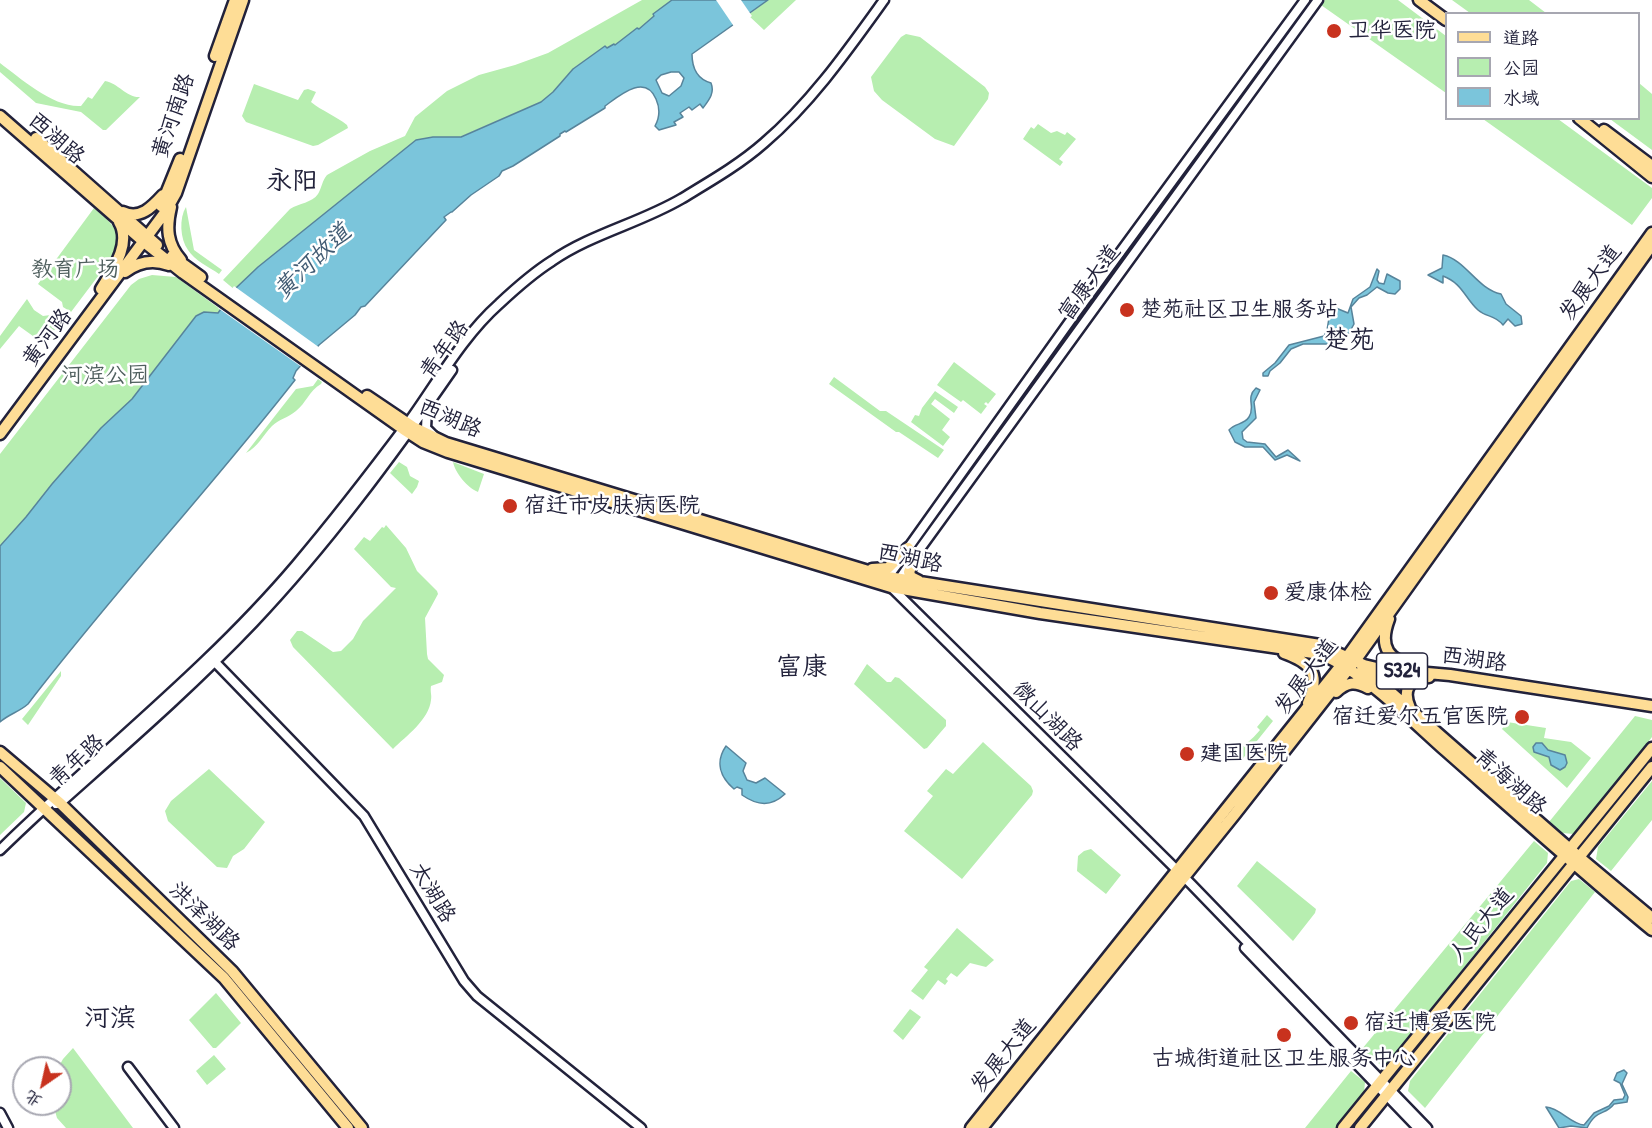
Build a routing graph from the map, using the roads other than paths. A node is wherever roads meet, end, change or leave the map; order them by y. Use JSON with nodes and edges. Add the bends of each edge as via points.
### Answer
{"nodes":[{"id":1,"x":235,"y":0,"type":"edge"},
{"id":2,"x":243,"y":0,"type":"edge"},
{"id":3,"x":884,"y":0,"type":"edge"},
{"id":4,"x":889,"y":0,"type":"edge"},
{"id":5,"x":1305,"y":0,"type":"edge"},
{"id":6,"x":1318,"y":0,"type":"edge"},
{"id":7,"x":1419,"y":0,"type":"edge"},
{"id":8,"x":1430,"y":0,"type":"edge"},
{"id":9,"x":1445,"y":12,"type":"edge"},
{"id":10,"x":1445,"y":19,"type":"edge"},
{"id":11,"x":0,"y":106,"type":"edge"},
{"id":12,"x":0,"y":116,"type":"edge"},
{"id":13,"x":1581,"y":120,"type":"edge"},
{"id":14,"x":1592,"y":120,"type":"edge"},
{"id":15,"x":1652,"y":166,"type":"edge"},
{"id":16,"x":1652,"y":177,"type":"edge"},
{"id":17,"x":173,"y":191,"type":"junction"},
{"id":18,"x":118,"y":214,"type":"junction"},
{"id":19,"x":1652,"y":233,"type":"edge"},
{"id":20,"x":143,"y":237,"type":"junction"},
{"id":21,"x":1652,"y":246,"type":"edge"},
{"id":22,"x":186,"y":271,"type":"junction"},
{"id":23,"x":104,"y":291,"type":"junction"},
{"id":24,"x":371,"y":403,"type":"junction"},
{"id":25,"x":426,"y":403,"type":"junction"},
{"id":26,"x":0,"y":424,"type":"edge"},
{"id":27,"x":408,"y":428,"type":"junction"},
{"id":28,"x":0,"y":434,"type":"edge"},
{"id":29,"x":443,"y":446,"type":"junction"},
{"id":30,"x":385,"y":457,"type":"junction"},
{"id":31,"x":912,"y":551,"type":"junction"},
{"id":32,"x":855,"y":567,"type":"junction"},
{"id":33,"x":894,"y":583,"type":"junction"},
{"id":34,"x":939,"y":586,"type":"junction"},
{"id":35,"x":1405,"y":593,"type":"junction"},
{"id":36,"x":1364,"y":632,"type":"junction"},
{"id":37,"x":1256,"y":644,"type":"junction"},
{"id":38,"x":1320,"y":645,"type":"junction"},
{"id":39,"x":213,"y":659,"type":"junction"},
{"id":40,"x":1348,"y":663,"type":"junction"},
{"id":41,"x":1450,"y":675,"type":"junction"},
{"id":42,"x":1393,"y":705,"type":"junction"},
{"id":43,"x":1652,"y":706,"type":"edge"},
{"id":44,"x":1410,"y":709,"type":"junction"},
{"id":45,"x":1306,"y":717,"type":"junction"},
{"id":46,"x":1652,"y":748,"type":"edge"},
{"id":47,"x":1,"y":753,"type":"edge"},
{"id":48,"x":0,"y":767,"type":"edge"},
{"id":49,"x":1652,"y":767,"type":"edge"},
{"id":50,"x":57,"y":801,"type":"junction"},
{"id":51,"x":44,"y":807,"type":"junction"},
{"id":52,"x":0,"y":850,"type":"edge"},
{"id":53,"x":1566,"y":852,"type":"junction"},
{"id":54,"x":1576,"y":861,"type":"junction"},
{"id":55,"x":1180,"y":877,"type":"junction"},
{"id":56,"x":1652,"y":918,"type":"edge"},
{"id":57,"x":1652,"y":930,"type":"edge"},
{"id":58,"x":128,"y":1067,"type":"dead end"},
{"id":59,"x":1380,"y":1083,"type":"junction"},
{"id":60,"x":1388,"y":1092,"type":"junction"},
{"id":61,"x":0,"y":1113,"type":"edge"},
{"id":62,"x":8,"y":1128,"type":"edge"},
{"id":63,"x":174,"y":1128,"type":"edge"},
{"id":64,"x":348,"y":1128,"type":"edge"},
{"id":65,"x":362,"y":1128,"type":"edge"},
{"id":66,"x":641,"y":1128,"type":"edge"},
{"id":67,"x":971,"y":1128,"type":"edge"},
{"id":68,"x":982,"y":1128,"type":"edge"},
{"id":69,"x":1343,"y":1128,"type":"edge"},
{"id":70,"x":1360,"y":1128,"type":"edge"},
{"id":71,"x":1419,"y":1128,"type":"edge"},
{"id":72,"x":1427,"y":1128,"type":"edge"}],
"edges":[{"from":1,"to":17,"type":"main road","name":"黄河南路"},
{"from":2,"to":17,"type":"main road","name":"黄河南路"},
{"from":3,"to":25,"type":"street","name":"青年路","via":[[820,84],[764,143],[679,200],[552,260],[485,317]]},
{"from":4,"to":25,"type":"street","name":"青年路","via":[[824,87],[768,146],[681,205],[555,265],[490,320]]},
{"from":5,"to":31,"type":"street","name":"富康大道","via":[[1075,314]]},
{"from":6,"to":31,"type":"street","name":"富康大道"},
{"from":7,"to":10,"type":"main road"},
{"from":8,"to":9,"type":"main road"},
{"from":11,"to":18,"type":"main road","name":"西湖路"},
{"from":12,"to":18,"type":"main road","name":"西湖路"},
{"from":13,"to":16,"type":"main road"},
{"from":14,"to":15,"type":"main road"},
{"from":17,"to":18,"type":"main road","via":[[145,212]]},
{"from":17,"to":20,"type":"main road","name":"黄河南路","via":[[166,211]]},
{"from":17,"to":22,"type":"main road","via":[[168,235]]},
{"from":18,"to":20,"type":"main road","name":"西湖路"},
{"from":18,"to":23,"type":"main road","via":[[123,242]]},
{"from":19,"to":36,"type":"main road","name":"发展大道"},
{"from":20,"to":22,"type":"main road","name":"西湖路"},
{"from":20,"to":23,"type":"main road","name":"黄河路"},
{"from":21,"to":35,"type":"main road","name":"发展大道"},
{"from":22,"to":23,"type":"main road","via":[[152,261],[139,263]]},
{"from":22,"to":24,"type":"main road","name":"西湖路"},
{"from":23,"to":26,"type":"main road","name":"黄河路"},
{"from":23,"to":28,"type":"main road","name":"黄河路"},
{"from":24,"to":25,"type":"street","via":[[405,416]]},
{"from":24,"to":27,"type":"main road","name":"西湖路"},
{"from":24,"to":30,"type":"street","via":[[391,429]]},
{"from":25,"to":27,"type":"street","name":"青年路"},
{"from":25,"to":29,"type":"street","via":[[426,428]]},
{"from":27,"to":29,"type":"main road","name":"西湖路"},
{"from":27,"to":30,"type":"street","name":"青年路"},
{"from":29,"to":30,"type":"street","via":[[410,441]]},
{"from":29,"to":32,"type":"main road","name":"西湖路"},
{"from":29,"to":33,"type":"main road","name":"西湖路"},
{"from":30,"to":39,"type":"street","name":"青年路","via":[[302,568],[252,624]]},
{"from":31,"to":32,"type":"main road","via":[[885,570]]},
{"from":31,"to":33,"type":"street","name":"富康大道"},
{"from":31,"to":34,"type":"main road","via":[[909,575]]},
{"from":32,"to":33,"type":"main road","name":"西湖路"},
{"from":33,"to":34,"type":"main road","name":"西湖路"},
{"from":33,"to":37,"type":"main road","name":"西湖路","via":[[1041,613]]},
{"from":33,"to":55,"type":"street","name":"微山湖路"},
{"from":34,"to":38,"type":"main road","name":"西湖路"},
{"from":35,"to":40,"type":"main road","name":"发展大道"},
{"from":35,"to":41,"type":"main road","via":[[1386,628],[1388,652],[1400,662]]},
{"from":36,"to":38,"type":"main road","via":[[1343,647]]},
{"from":36,"to":40,"type":"main road","name":"发展大道"},
{"from":37,"to":40,"type":"main road","name":"西湖路","via":[[1320,654]]},
{"from":37,"to":45,"type":"main road","via":[[1295,657],[1310,668],[1315,682]]},
{"from":38,"to":40,"type":"main road","name":"西湖路"},
{"from":39,"to":50,"type":"street","name":"青年路"},
{"from":39,"to":66,"type":"street","name":"太湖路","via":[[364,816],[474,993]]},
{"from":40,"to":41,"type":"main road","name":"西湖路","number":"S324"},
{"from":40,"to":42,"type":"main road","name":"青海湖路"},
{"from":40,"to":44,"type":"main road","name":"青海湖路"},
{"from":40,"to":45,"type":"main road","name":"发展大道"},
{"from":41,"to":43,"type":"main road","name":"西湖路","number":"S324"},
{"from":41,"to":44,"type":"main road","via":[[1413,681],[1406,695]]},
{"from":42,"to":45,"type":"main road","via":[[1365,686],[1348,683]]},
{"from":42,"to":53,"type":"main road","name":"青海湖路"},
{"from":44,"to":53,"type":"main road","name":"青海湖路"},
{"from":45,"to":55,"type":"main road","name":"发展大道"},
{"from":46,"to":53,"type":"main road","name":"人民大道"},
{"from":47,"to":50,"type":"main road","name":"洪泽湖路"},
{"from":48,"to":51,"type":"main road","name":"洪泽湖路"},
{"from":49,"to":54,"type":"main road","name":"人民大道"},
{"from":50,"to":51,"type":"street","name":"青年路"},
{"from":50,"to":65,"type":"main road","name":"洪泽湖路","via":[[232,971]]},
{"from":51,"to":52,"type":"street","name":"青年路"},
{"from":51,"to":64,"type":"main road","name":"洪泽湖路","via":[[224,978]]},
{"from":53,"to":54,"type":"main road","name":"青海湖路"},
{"from":53,"to":59,"type":"main road","name":"人民大道"},
{"from":54,"to":56,"type":"main road","name":"青海湖路"},
{"from":54,"to":57,"type":"main road","name":"青海湖路"},
{"from":54,"to":60,"type":"main road","name":"人民大道"},
{"from":55,"to":59,"type":"street","name":"微山湖路"},
{"from":55,"to":67,"type":"main road","name":"发展大道"},
{"from":55,"to":68,"type":"main road","name":"发展大道"},
{"from":58,"to":63,"type":"street"},
{"from":59,"to":60,"type":"street","name":"微山湖路"},
{"from":59,"to":69,"type":"main road","name":"人民大道"},
{"from":60,"to":70,"type":"main road","name":"人民大道"},
{"from":60,"to":71,"type":"street","name":"微山湖路"},
{"from":60,"to":72,"type":"street","name":"微山湖路"},
{"from":61,"to":62,"type":"street"}]}
